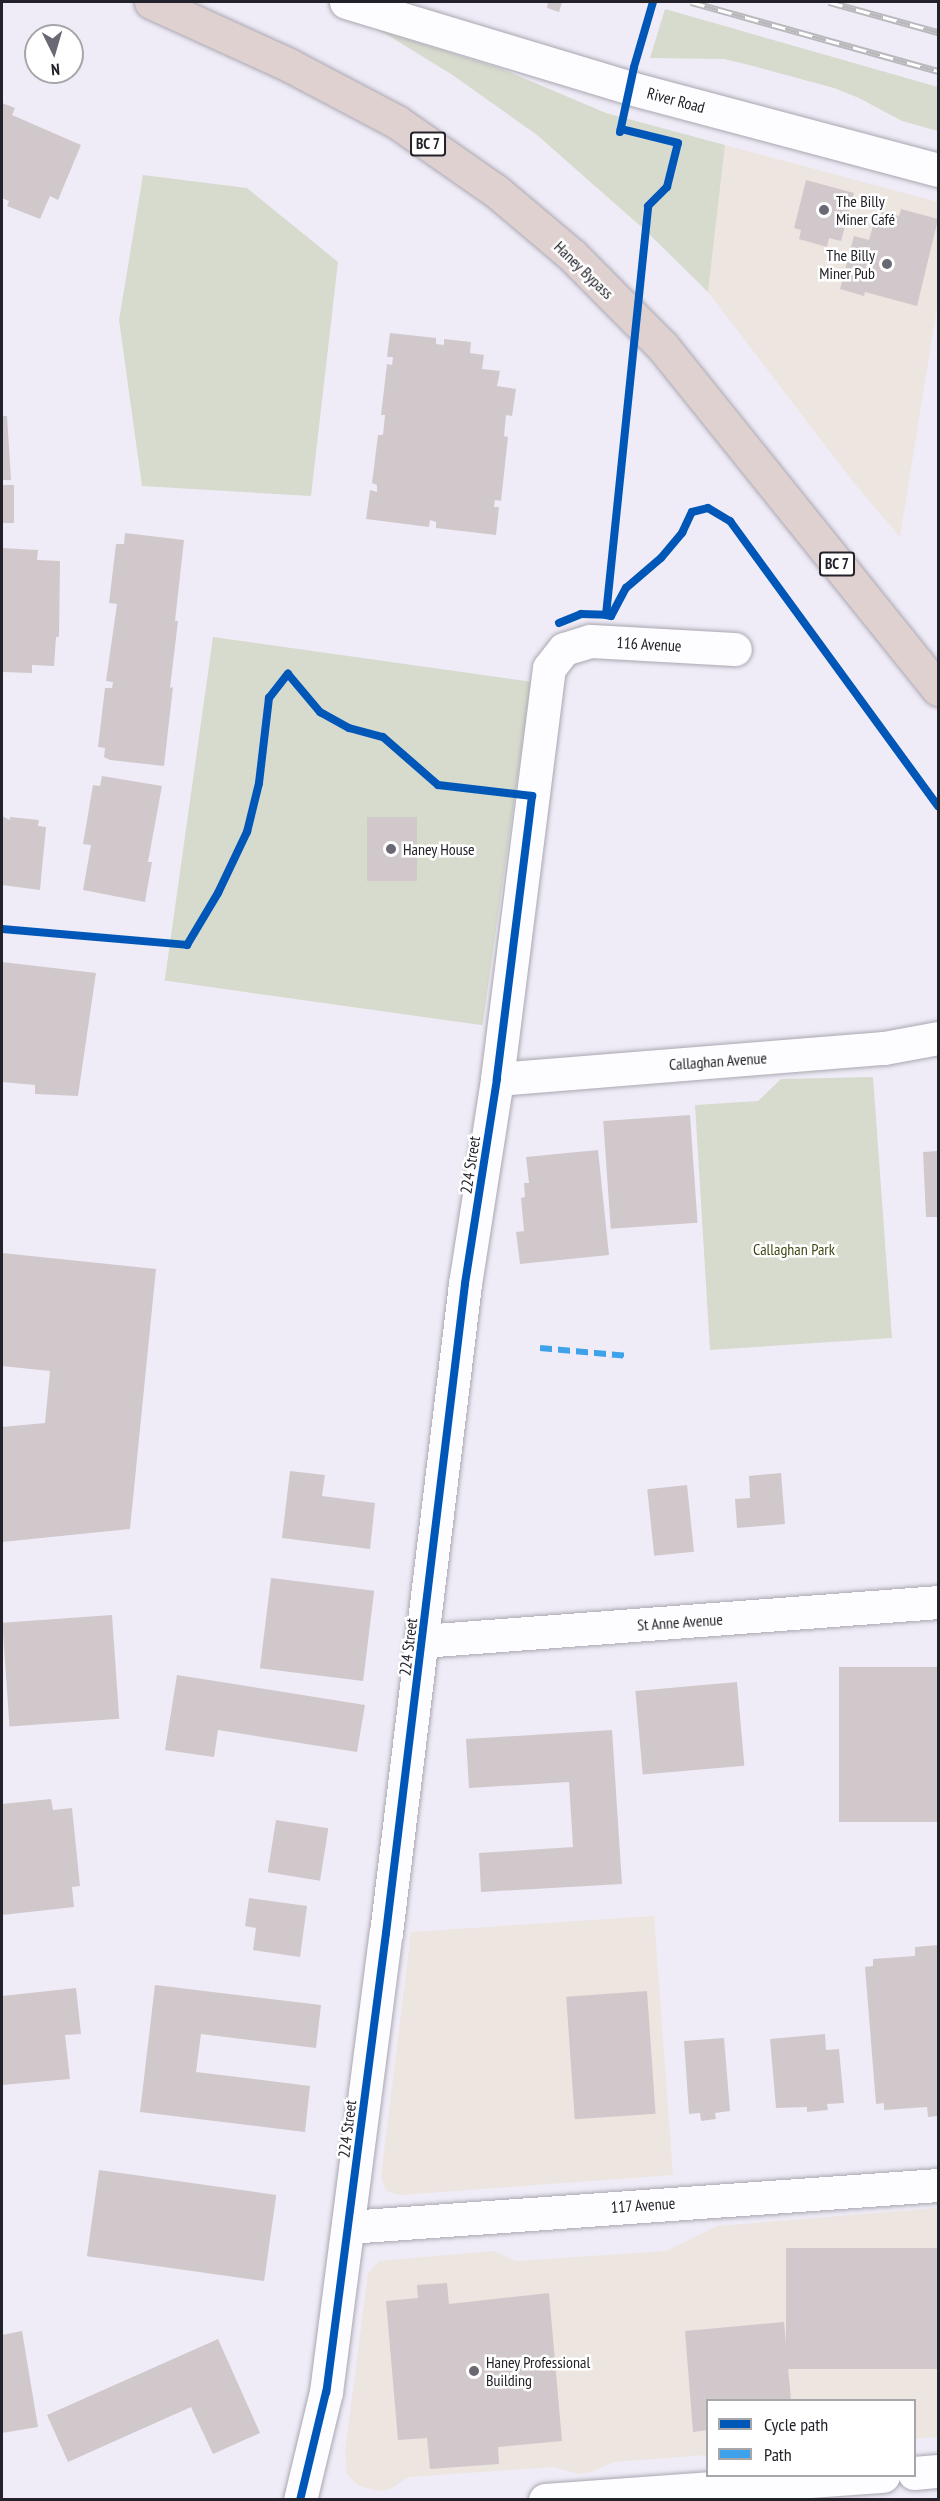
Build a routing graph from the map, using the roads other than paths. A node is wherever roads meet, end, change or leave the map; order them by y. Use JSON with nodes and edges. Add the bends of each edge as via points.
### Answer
{"nodes":[{"id":1,"x":151,"y":2,"type":"edge"},
{"id":2,"x":346,"y":2,"type":"edge"},
{"id":3,"x":939,"y":170,"type":"edge"},
{"id":4,"x":564,"y":649,"type":"joint"},
{"id":5,"x":735,"y":649,"type":"dead end"},
{"id":6,"x":939,"y":689,"type":"edge"},
{"id":7,"x":939,"y":1038,"type":"edge"},
{"id":8,"x":496,"y":1079,"type":"junction"},
{"id":9,"x":939,"y":1602,"type":"edge"},
{"id":10,"x":422,"y":1641,"type":"junction"},
{"id":11,"x":939,"y":2185,"type":"edge"},
{"id":12,"x":348,"y":2227,"type":"junction"},
{"id":13,"x":939,"y":2471,"type":"edge"},
{"id":14,"x":916,"y":2473,"type":"edge"},
{"id":15,"x":855,"y":2477,"type":"edge"},
{"id":16,"x":300,"y":2499,"type":"edge"},
{"id":17,"x":545,"y":2499,"type":"edge"}],
"edges":[{"from":1,"to":6,"type":"highway","name":"Haney Bypass","number":"BC 7","via":[[289,65],[397,122],[496,191],[572,255],[663,347]]},
{"from":2,"to":3,"type":"street","name":"River Road","via":[[630,88]]},
{"from":4,"to":5,"type":"street","name":"116 Avenue","via":[[602,641]]},
{"from":4,"to":8,"type":"street","name":"224 Street","via":[[549,668],[547,680]]},
{"from":7,"to":8,"type":"street","name":"Callaghan Avenue","via":[[884,1048]]},
{"from":8,"to":10,"type":"street","name":"224 Street","via":[[465,1284]]},
{"from":9,"to":10,"type":"street","name":"St Anne Avenue"},
{"from":10,"to":12,"type":"street","name":"224 Street"},
{"from":11,"to":12,"type":"street","name":"117 Avenue"},
{"from":12,"to":16,"type":"street","name":"224 Street","via":[[326,2392]]},
{"from":13,"to":14,"type":"street"},
{"from":15,"to":17,"type":"street"}]}
